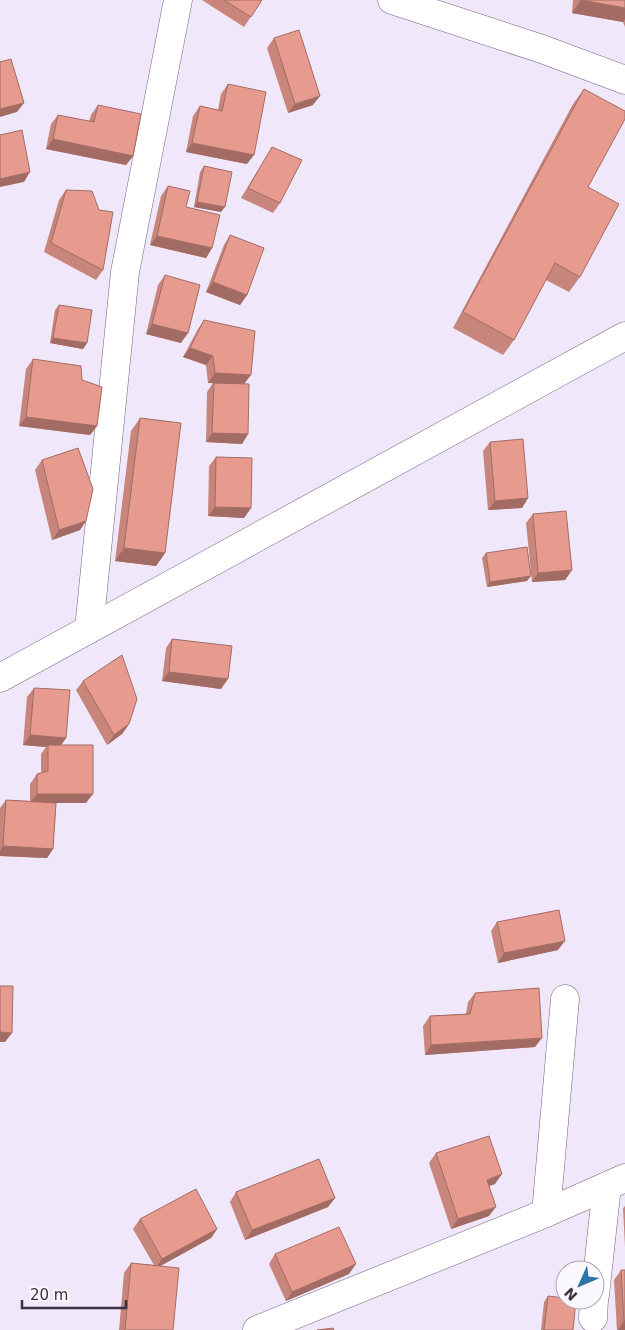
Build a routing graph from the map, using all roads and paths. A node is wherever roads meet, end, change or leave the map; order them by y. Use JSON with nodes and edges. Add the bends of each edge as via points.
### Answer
{"nodes":[{"id":1,"x":178,"y":0,"type":"edge"},
{"id":2,"x":392,"y":0,"type":"edge"},
{"id":3,"x":625,"y":80,"type":"edge"},
{"id":4,"x":625,"y":336,"type":"edge"},
{"id":5,"x":89,"y":629,"type":"junction"},
{"id":6,"x":0,"y":678,"type":"edge"},
{"id":7,"x":565,"y":999,"type":"dead end"},
{"id":8,"x":616,"y":1182,"type":"edge"},
{"id":9,"x":546,"y":1213,"type":"junction"},
{"id":10,"x":602,"y":1260,"type":"edge"},
{"id":11,"x":257,"y":1330,"type":"edge"}],
"edges":[{"from":1,"to":5,"type":"street","via":[[125,272]]},
{"from":2,"to":3,"type":"street"},
{"from":4,"to":5,"type":"street"},
{"from":5,"to":6,"type":"street"},
{"from":7,"to":9,"type":"street"},
{"from":8,"to":9,"type":"street"},
{"from":8,"to":10,"type":"street"},
{"from":9,"to":11,"type":"street"}]}
